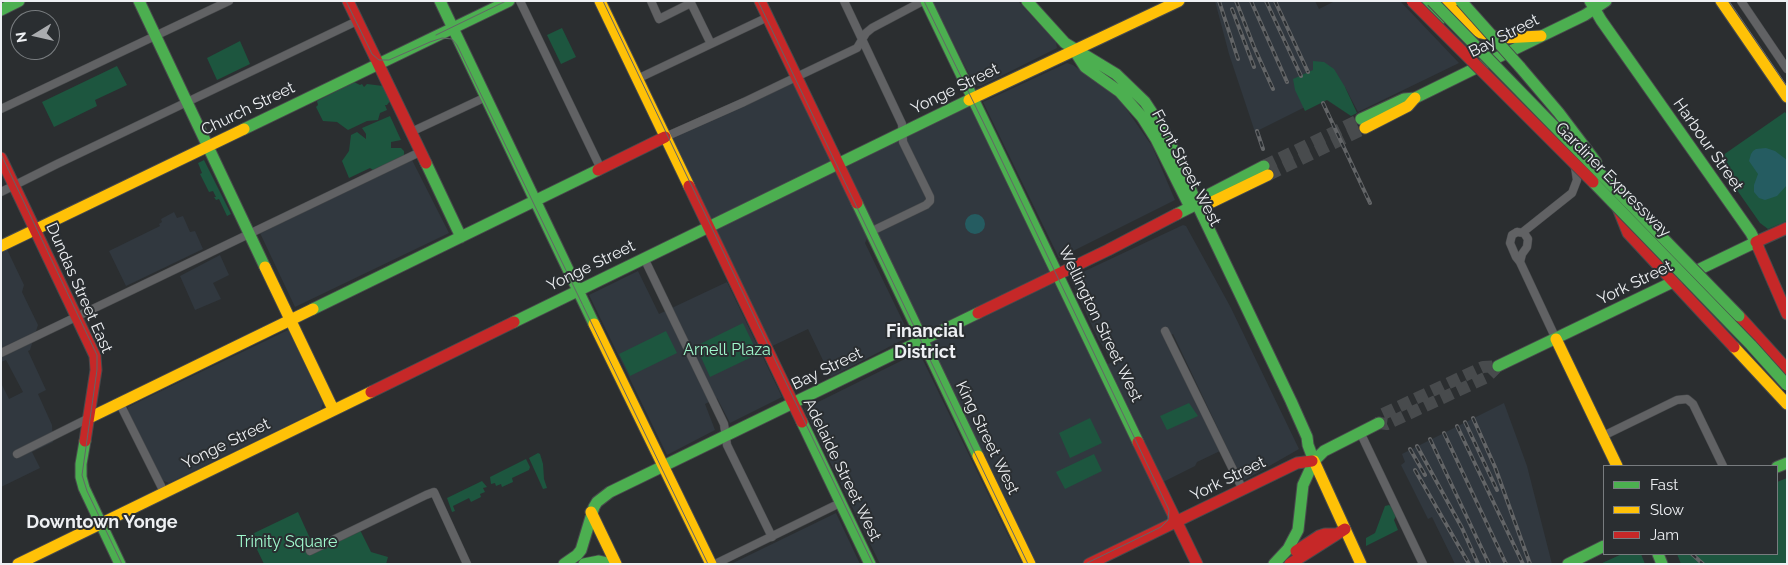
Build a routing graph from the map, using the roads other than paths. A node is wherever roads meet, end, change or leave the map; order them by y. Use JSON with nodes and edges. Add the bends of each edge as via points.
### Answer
{"nodes":[{"id":1,"x":19,"y":1,"type":"edge"},
{"id":2,"x":139,"y":1,"type":"edge"},
{"id":3,"x":229,"y":1,"type":"edge"},
{"id":4,"x":348,"y":1,"type":"edge"},
{"id":5,"x":440,"y":1,"type":"edge"},
{"id":6,"x":509,"y":1,"type":"edge"},
{"id":7,"x":520,"y":1,"type":"edge"},
{"id":8,"x":600,"y":1,"type":"edge"},
{"id":9,"x":651,"y":1,"type":"edge"},
{"id":10,"x":760,"y":1,"type":"edge"},
{"id":11,"x":844,"y":1,"type":"edge"},
{"id":12,"x":925,"y":1,"type":"edge"},
{"id":13,"x":1027,"y":1,"type":"edge"},
{"id":14,"x":1178,"y":1,"type":"edge"},
{"id":15,"x":1412,"y":1,"type":"edge"},
{"id":16,"x":1423,"y":1,"type":"edge"},
{"id":17,"x":1432,"y":1,"type":"edge"},
{"id":18,"x":1447,"y":1,"type":"edge"},
{"id":19,"x":1461,"y":1,"type":"edge"},
{"id":20,"x":1606,"y":1,"type":"edge"},
{"id":21,"x":1721,"y":1,"type":"edge"},
{"id":22,"x":1741,"y":1,"type":"edge"},
{"id":23,"x":691,"y":2,"type":"edge"},
{"id":24,"x":1592,"y":5,"type":"edge"},
{"id":25,"x":1,"y":10,"type":"edge"},
{"id":26,"x":768,"y":17,"type":"junction"},
{"id":27,"x":358,"y":21,"type":"junction"},
{"id":28,"x":454,"y":29,"type":"junction"},
{"id":29,"x":156,"y":36,"type":"junction"},
{"id":30,"x":1541,"y":36,"type":"junction"},
{"id":31,"x":862,"y":40,"type":"junction"},
{"id":32,"x":711,"y":44,"type":"junction"},
{"id":33,"x":1074,"y":50,"type":"junction"},
{"id":34,"x":1484,"y":64,"type":"junction"},
{"id":35,"x":378,"y":65,"type":"junction"},
{"id":36,"x":1787,"y":69,"type":"edge"},
{"id":37,"x":796,"y":77,"type":"junction"},
{"id":38,"x":637,"y":79,"type":"junction"},
{"id":39,"x":486,"y":97,"type":"junction"},
{"id":40,"x":1787,"y":97,"type":"edge"},
{"id":41,"x":974,"y":98,"type":"junction"},
{"id":42,"x":188,"y":102,"type":"junction"},
{"id":43,"x":1,"y":109,"type":"edge"},
{"id":44,"x":1363,"y":123,"type":"tunnel mouth"},
{"id":45,"x":411,"y":132,"type":"junction"},
{"id":46,"x":903,"y":132,"type":"junction"},
{"id":47,"x":665,"y":137,"type":"junction"},
{"id":48,"x":209,"y":146,"type":"junction"},
{"id":49,"x":420,"y":152,"type":"junction"},
{"id":50,"x":1573,"y":154,"type":"junction"},
{"id":51,"x":1,"y":158,"type":"edge"},
{"id":52,"x":838,"y":164,"type":"junction"},
{"id":53,"x":601,"y":169,"type":"junction"},
{"id":54,"x":1266,"y":170,"type":"tunnel mouth"},
{"id":55,"x":14,"y":185,"type":"junction"},
{"id":56,"x":1,"y":192,"type":"edge"},
{"id":57,"x":1615,"y":193,"type":"junction"},
{"id":58,"x":536,"y":201,"type":"junction"},
{"id":59,"x":1194,"y":206,"type":"junction"},
{"id":60,"x":708,"y":227,"type":"junction"},
{"id":61,"x":1787,"y":228,"type":"edge"},
{"id":62,"x":36,"y":230,"type":"junction"},
{"id":63,"x":870,"y":232,"type":"junction"},
{"id":64,"x":1523,"y":232,"type":"junction"},
{"id":65,"x":249,"y":234,"type":"junction"},
{"id":66,"x":461,"y":237,"type":"junction"},
{"id":67,"x":1756,"y":242,"type":"junction"},
{"id":68,"x":1,"y":246,"type":"edge"},
{"id":69,"x":644,"y":258,"type":"junction"},
{"id":70,"x":1520,"y":262,"type":"junction"},
{"id":71,"x":1058,"y":274,"type":"junction"},
{"id":72,"x":1689,"y":275,"type":"junction"},
{"id":73,"x":1673,"y":282,"type":"junction"},
{"id":74,"x":578,"y":290,"type":"junction"},
{"id":75,"x":1787,"y":314,"type":"edge"},
{"id":76,"x":1739,"y":316,"type":"junction"},
{"id":77,"x":77,"y":317,"type":"junction"},
{"id":78,"x":290,"y":320,"type":"junction"},
{"id":79,"x":1165,"y":330,"type":"dead end"},
{"id":80,"x":1556,"y":339,"type":"junction"},
{"id":81,"x":922,"y":341,"type":"junction"},
{"id":82,"x":1,"y":353,"type":"edge"},
{"id":83,"x":1787,"y":360,"type":"edge"},
{"id":84,"x":1498,"y":366,"type":"tunnel mouth"},
{"id":85,"x":1787,"y":370,"type":"edge"},
{"id":86,"x":1787,"y":386,"type":"edge"},
{"id":87,"x":119,"y":402,"type":"junction"},
{"id":88,"x":792,"y":404,"type":"junction"},
{"id":89,"x":1787,"y":404,"type":"edge"},
{"id":90,"x":333,"y":410,"type":"junction"},
{"id":91,"x":89,"y":418,"type":"junction"},
{"id":92,"x":1379,"y":423,"type":"dead end"},
{"id":93,"x":1360,"y":432,"type":"junction"},
{"id":94,"x":726,"y":435,"type":"junction"},
{"id":95,"x":1603,"y":436,"type":"junction"},
{"id":96,"x":17,"y":454,"type":"dead end"},
{"id":97,"x":1314,"y":461,"type":"junction"},
{"id":98,"x":663,"y":465,"type":"junction"},
{"id":99,"x":1617,"y":465,"type":"edge"},
{"id":100,"x":1723,"y":465,"type":"edge"},
{"id":101,"x":1243,"y":490,"type":"junction"},
{"id":102,"x":164,"y":492,"type":"junction"},
{"id":103,"x":840,"y":503,"type":"junction"},
{"id":104,"x":591,"y":512,"type":"junction"},
{"id":105,"x":1176,"y":521,"type":"junction"},
{"id":106,"x":101,"y":523,"type":"junction"},
{"id":107,"x":1340,"y":531,"type":"junction"},
{"id":108,"x":772,"y":537,"type":"junction"},
{"id":109,"x":1603,"y":546,"type":"edge"},
{"id":110,"x":310,"y":551,"type":"dead end"},
{"id":111,"x":33,"y":561,"type":"edge"},
{"id":112,"x":1281,"y":562,"type":"edge"},
{"id":113,"x":18,"y":564,"type":"edge"},
{"id":114,"x":120,"y":564,"type":"edge"},
{"id":115,"x":468,"y":564,"type":"edge"},
{"id":116,"x":564,"y":564,"type":"edge"},
{"id":117,"x":584,"y":564,"type":"edge"},
{"id":118,"x":612,"y":564,"type":"edge"},
{"id":119,"x":616,"y":564,"type":"edge"},
{"id":120,"x":713,"y":564,"type":"edge"},
{"id":121,"x":870,"y":564,"type":"edge"},
{"id":122,"x":1030,"y":564,"type":"edge"},
{"id":123,"x":1089,"y":564,"type":"edge"},
{"id":124,"x":1197,"y":564,"type":"edge"},
{"id":125,"x":1361,"y":564,"type":"edge"},
{"id":126,"x":1423,"y":564,"type":"edge"},
{"id":127,"x":1568,"y":564,"type":"edge"}],
"edges":[{"from":1,"to":25,"type":"main road"},
{"from":2,"to":29,"type":"main road"},
{"from":3,"to":29,"type":"street"},
{"from":4,"to":27,"type":"main road"},
{"from":5,"to":28,"type":"main road"},
{"from":6,"to":28,"type":"main road","name":"Church Street"},
{"from":7,"to":53,"type":"street"},
{"from":8,"to":38,"type":"main road","name":"Adelaide Street West"},
{"from":9,"to":23,"type":"street","via":[[659,19]]},
{"from":10,"to":26,"type":"main road","name":"King Street West"},
{"from":11,"to":31,"type":"street"},
{"from":12,"to":31,"type":"street","via":[[872,28]]},
{"from":12,"to":41,"type":"main road","name":"Wellington Street West"},
{"from":13,"to":33,"type":"main road","name":"Front Street West"},
{"from":14,"to":33,"type":"main road","name":"Yonge Street"},
{"from":15,"to":86,"type":"main road","name":"Gardiner Expressway","bridge":true,"via":[[1644,234]]},
{"from":16,"to":34,"type":"main road"},
{"from":17,"to":57,"type":"main road","name":"Gardiner Expressway","bridge":true},
{"from":18,"to":30,"type":"main road","via":[[1481,33],[1498,38]]},
{"from":19,"to":57,"type":"main road","bridge":true,"via":[[1559,113]]},
{"from":20,"to":24,"type":"main road","name":"Bay Street"},
{"from":21,"to":40,"type":"main road"},
{"from":22,"to":36,"type":"street"},
{"from":23,"to":32,"type":"street"},
{"from":24,"to":30,"type":"main road","name":"Bay Street"},
{"from":24,"to":67,"type":"main road","name":"Harbour Street"},
{"from":26,"to":32,"type":"street"},
{"from":26,"to":37,"type":"main road","name":"King Street West"},
{"from":27,"to":35,"type":"main road"},
{"from":27,"to":42,"type":"street"},
{"from":28,"to":35,"type":"main road","name":"Church Street"},
{"from":28,"to":39,"type":"main road"},
{"from":29,"to":42,"type":"main road"},
{"from":29,"to":43,"type":"street"},
{"from":30,"to":34,"type":"main road","name":"Bay Street"},
{"from":31,"to":37,"type":"street","via":[[857,48]]},
{"from":31,"to":46,"type":"street"},
{"from":32,"to":38,"type":"street"},
{"from":33,"to":41,"type":"main road","name":"Yonge Street"},
{"from":33,"to":59,"type":"main road","name":"Front Street West","via":[[1085,67],[1115,81],[1161,136]]},
{"from":34,"to":44,"type":"main road","name":"Bay Street","via":[[1415,98],[1404,99]]},
{"from":34,"to":50,"type":"main road"},
{"from":35,"to":45,"type":"main road"},
{"from":35,"to":48,"type":"main road","name":"Church Street"},
{"from":37,"to":47,"type":"street"},
{"from":37,"to":52,"type":"main road","name":"King Street West"},
{"from":38,"to":47,"type":"main road","name":"Adelaide Street West"},
{"from":39,"to":45,"type":"street"},
{"from":39,"to":58,"type":"main road"},
{"from":41,"to":46,"type":"main road","name":"Yonge Street"},
{"from":41,"to":71,"type":"main road","name":"Wellington Street West"},
{"from":42,"to":48,"type":"main road"},
{"from":42,"to":55,"type":"street"},
{"from":45,"to":49,"type":"main road"},
{"from":46,"to":52,"type":"main road","name":"Yonge Street"},
{"from":46,"to":63,"type":"street","via":[[903,142],[929,194],[929,203]]},
{"from":47,"to":53,"type":"main road"},
{"from":47,"to":60,"type":"main road","name":"Adelaide Street West"},
{"from":48,"to":62,"type":"main road","name":"Church Street"},
{"from":48,"to":65,"type":"main road"},
{"from":49,"to":65,"type":"street"},
{"from":49,"to":66,"type":"main road"},
{"from":50,"to":57,"type":"main road"},
{"from":50,"to":64,"type":"street","via":[[1577,180],[1573,192]]},
{"from":51,"to":55,"type":"main road","name":"Dundas Street East"},
{"from":52,"to":60,"type":"main road","name":"Yonge Street"},
{"from":52,"to":63,"type":"main road","name":"King Street West"},
{"from":53,"to":58,"type":"main road"},
{"from":54,"to":59,"type":"main road","name":"Bay Street","via":[[1206,196]]},
{"from":55,"to":56,"type":"street"},
{"from":55,"to":62,"type":"main road","name":"Dundas Street East"},
{"from":57,"to":72,"type":"main road"},
{"from":57,"to":73,"type":"main road","via":[[1628,232]]},
{"from":57,"to":76,"type":"main road","name":"Gardiner Expressway","bridge":true},
{"from":58,"to":66,"type":"main road"},
{"from":58,"to":74,"type":"main road"},
{"from":59,"to":71,"type":"main road","name":"Bay Street"},
{"from":59,"to":97,"type":"main road","name":"Front Street West","via":[[1288,403],[1300,438],[1308,445]]},
{"from":60,"to":69,"type":"main road","name":"Yonge Street"},
{"from":60,"to":88,"type":"main road","name":"Adelaide Street West"},
{"from":61,"to":67,"type":"main road","name":"York Street"},
{"from":62,"to":68,"type":"main road","name":"Church Street"},
{"from":62,"to":77,"type":"main road","name":"Dundas Street East"},
{"from":63,"to":81,"type":"main road","name":"King Street West"},
{"from":64,"to":70,"type":"street","via":[[1528,242]]},
{"from":64,"to":70,"type":"street","via":[[1514,233],[1510,241]]},
{"from":65,"to":77,"type":"street"},
{"from":65,"to":78,"type":"main road"},
{"from":66,"to":78,"type":"main road"},
{"from":67,"to":72,"type":"main road","name":"York Street"},
{"from":67,"to":75,"type":"main road","name":"Harbour Street"},
{"from":69,"to":74,"type":"main road","name":"Yonge Street"},
{"from":69,"to":94,"type":"street","via":[[725,426]]},
{"from":70,"to":80,"type":"street"},
{"from":71,"to":81,"type":"main road","name":"Bay Street"},
{"from":71,"to":105,"type":"main road","name":"Wellington Street West"},
{"from":72,"to":73,"type":"main road","name":"York Street"},
{"from":72,"to":86,"type":"main road","via":[[1757,346]]},
{"from":73,"to":80,"type":"main road","name":"York Street"},
{"from":73,"to":89,"type":"main road"},
{"from":74,"to":90,"type":"main road","name":"Yonge Street"},
{"from":74,"to":98,"type":"main road"},
{"from":76,"to":83,"type":"main road"},
{"from":76,"to":85,"type":"main road","name":"Gardiner Expressway"},
{"from":77,"to":82,"type":"street"},
{"from":77,"to":91,"type":"main road","name":"Dundas Street East","via":[[96,361]]},
{"from":78,"to":87,"type":"main road"},
{"from":78,"to":90,"type":"main road"},
{"from":79,"to":101,"type":"street"},
{"from":80,"to":84,"type":"main road","name":"York Street"},
{"from":80,"to":95,"type":"main road"},
{"from":81,"to":88,"type":"main road","name":"Bay Street"},
{"from":81,"to":122,"type":"main road","name":"King Street West"},
{"from":87,"to":91,"type":"main road"},
{"from":87,"to":102,"type":"street"},
{"from":88,"to":94,"type":"main road","name":"Bay Street"},
{"from":88,"to":103,"type":"main road","name":"Adelaide Street West"},
{"from":90,"to":102,"type":"main road","name":"Yonge Street"},
{"from":91,"to":96,"type":"street"},
{"from":91,"to":106,"type":"main road","name":"Dundas Street East","via":[[81,477]]},
{"from":92,"to":93,"type":"main road","name":"York Street"},
{"from":93,"to":97,"type":"main road","name":"York Street","via":[[1324,451]]},
{"from":93,"to":126,"type":"street"},
{"from":94,"to":98,"type":"main road","name":"Bay Street"},
{"from":94,"to":108,"type":"street","via":[[727,444]]},
{"from":95,"to":99,"type":"main road"},
{"from":95,"to":100,"type":"street","via":[[1687,398]]},
{"from":97,"to":101,"type":"main road","name":"York Street","via":[[1297,463]]},
{"from":97,"to":107,"type":"main road","name":"Front Street West"},
{"from":97,"to":112,"type":"main road","via":[[1304,485],[1298,530]]},
{"from":98,"to":104,"type":"main road","name":"Bay Street","via":[[610,492],[597,502]]},
{"from":98,"to":120,"type":"main road"},
{"from":101,"to":105,"type":"main road","name":"York Street"},
{"from":102,"to":106,"type":"main road","name":"Yonge Street"},
{"from":103,"to":108,"type":"street"},
{"from":103,"to":121,"type":"main road","name":"Adelaide Street West"},
{"from":104,"to":116,"type":"main road","name":"Bay Street","via":[[581,550]]},
{"from":104,"to":119,"type":"main road"},
{"from":105,"to":123,"type":"main road","name":"York Street"},
{"from":105,"to":124,"type":"main road","name":"Wellington Street West"},
{"from":106,"to":111,"type":"main road","name":"Yonge Street"},
{"from":106,"to":114,"type":"main road","name":"Dundas Street East"},
{"from":107,"to":112,"type":"main road","via":[[1333,538]]},
{"from":107,"to":125,"type":"main road","name":"Front Street West"},
{"from":108,"to":120,"type":"street"},
{"from":109,"to":127,"type":"main road"},
{"from":110,"to":115,"type":"street","via":[[434,492]]},
{"from":111,"to":113,"type":"main road","name":"Yonge Street"},
{"from":117,"to":118,"type":"main road","via":[[594,561]]}]}
